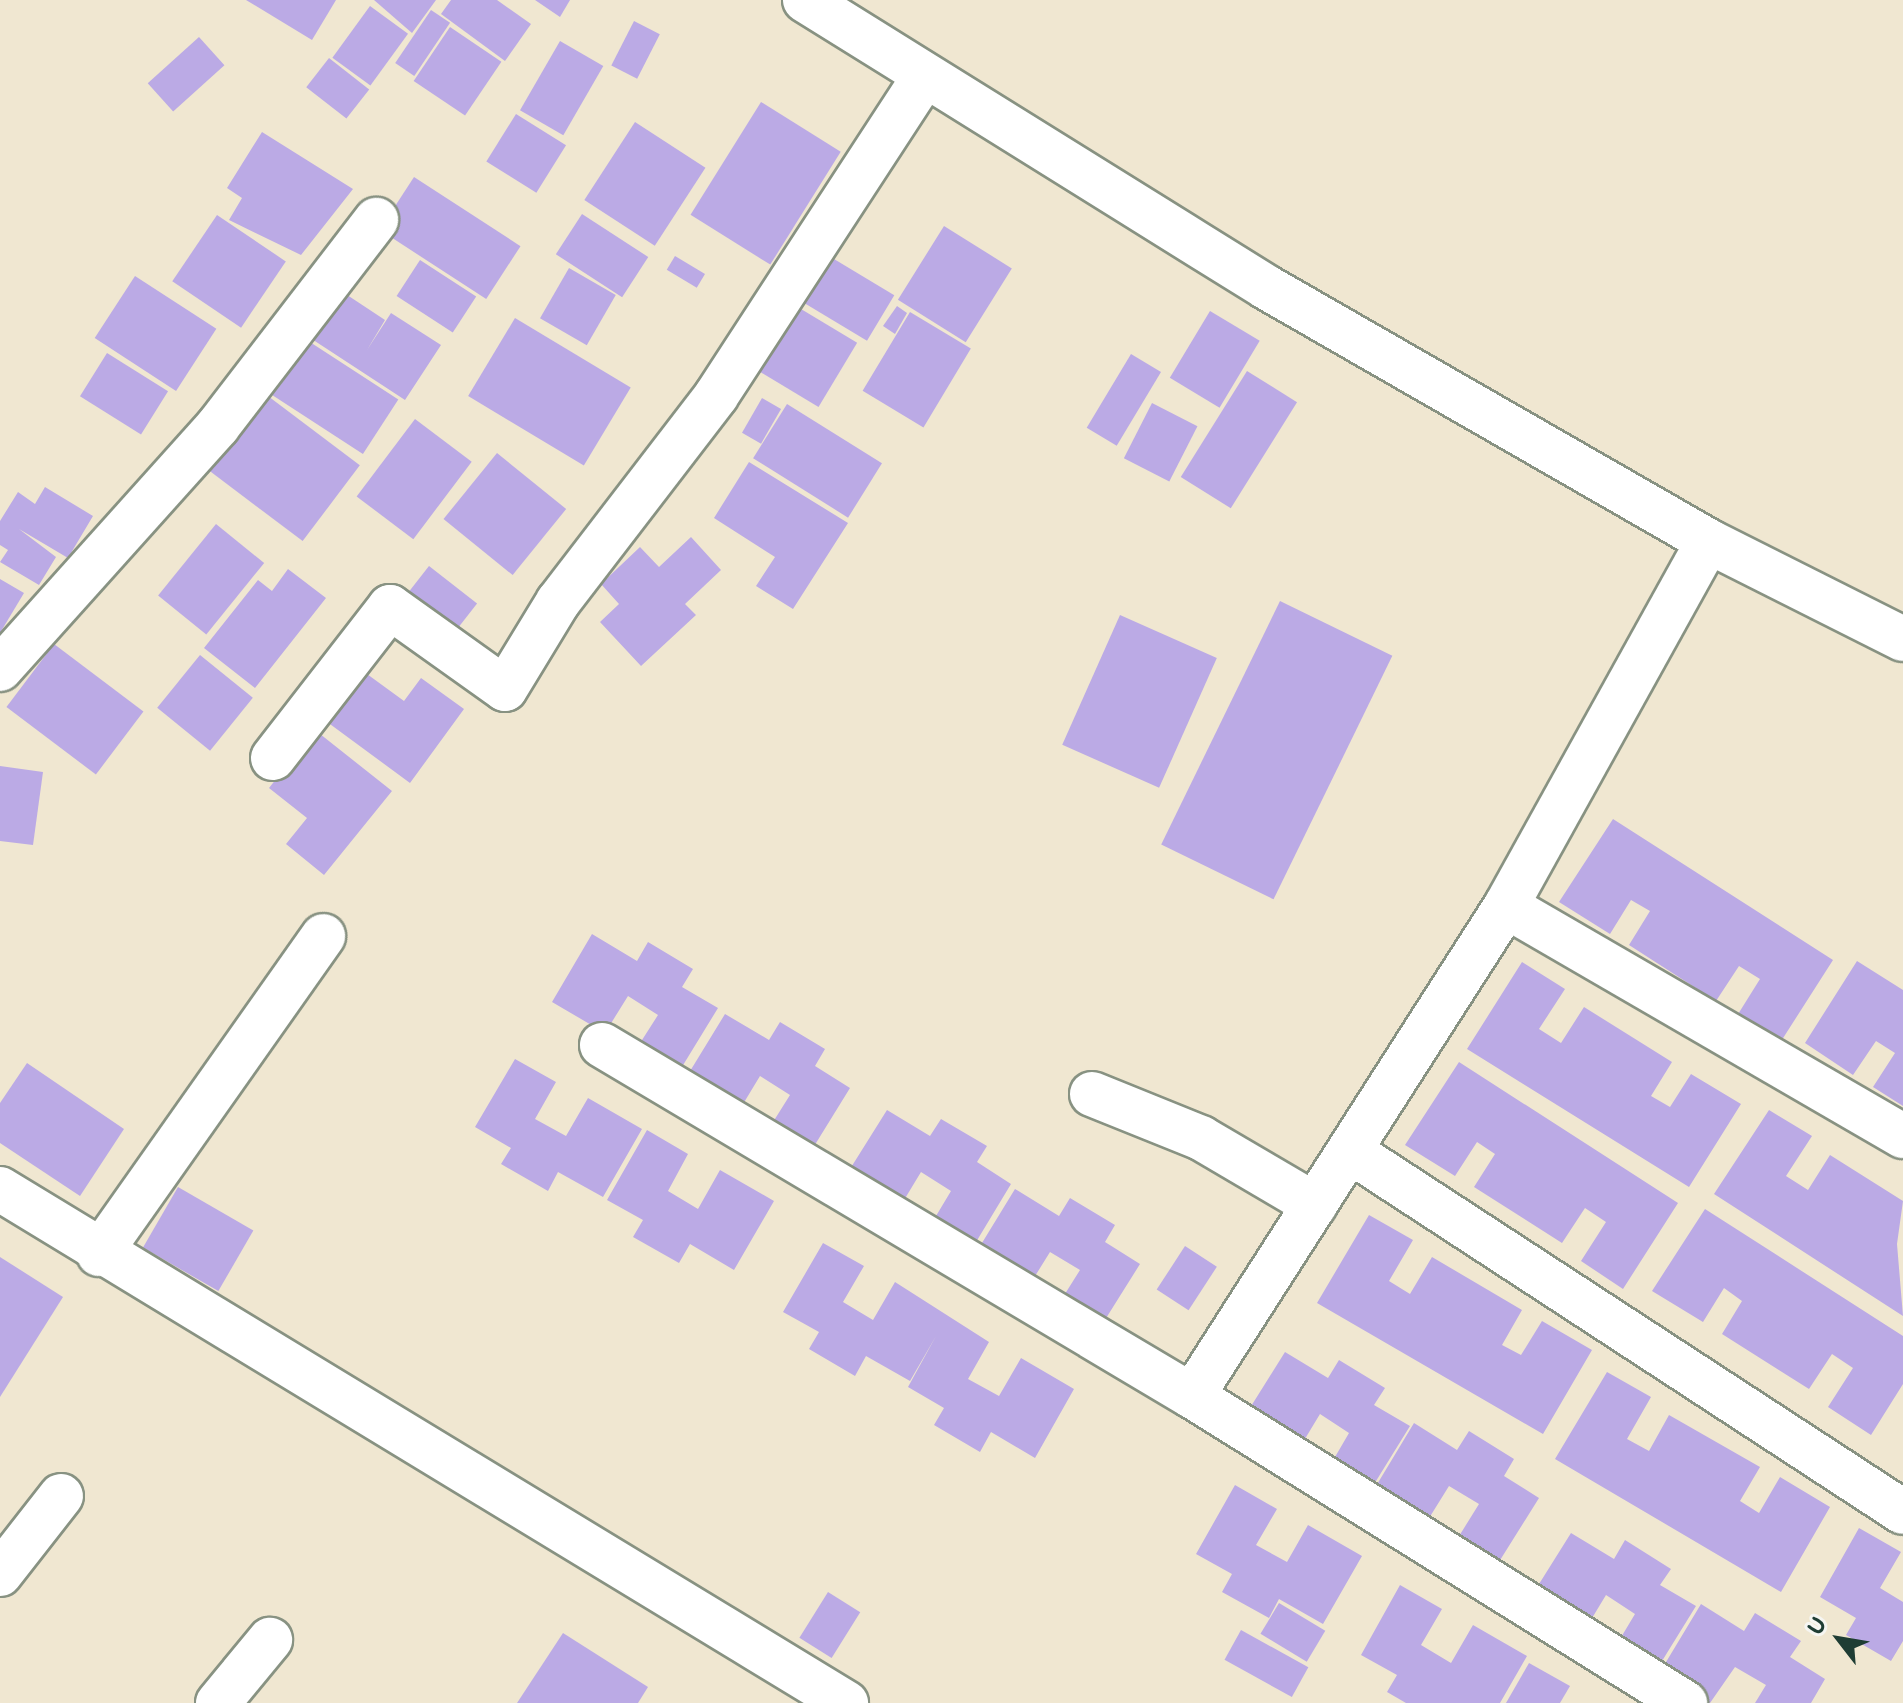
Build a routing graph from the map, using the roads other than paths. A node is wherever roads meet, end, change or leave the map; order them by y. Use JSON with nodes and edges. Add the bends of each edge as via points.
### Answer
{"nodes":[{"id":1,"x":814,"y":2,"type":"edge"},
{"id":2,"x":925,"y":76,"type":"junction"},
{"id":3,"x":376,"y":220,"type":"dead end"},
{"id":4,"x":1708,"y":541,"type":"junction"},
{"id":5,"x":1903,"y":639,"type":"edge"},
{"id":6,"x":0,"y":669,"type":"edge"},
{"id":7,"x":273,"y":758,"type":"dead end"},
{"id":8,"x":1506,"y":906,"type":"junction"},
{"id":9,"x":323,"y":936,"type":"dead end"},
{"id":10,"x":602,"y":1045,"type":"dead end"},
{"id":11,"x":1092,"y":1094,"type":"dead end"},
{"id":12,"x":1903,"y":1136,"type":"edge"},
{"id":13,"x":1350,"y":1151,"type":"junction"},
{"id":14,"x":0,"y":1189,"type":"edge"},
{"id":15,"x":1315,"y":1205,"type":"junction"},
{"id":16,"x":99,"y":1254,"type":"junction"},
{"id":17,"x":1192,"y":1396,"type":"junction"},
{"id":18,"x":61,"y":1496,"type":"dead end"},
{"id":19,"x":1903,"y":1512,"type":"edge"},
{"id":20,"x":0,"y":1574,"type":"edge"},
{"id":21,"x":270,"y":1640,"type":"dead end"},
{"id":22,"x":218,"y":1703,"type":"edge"},
{"id":23,"x":846,"y":1703,"type":"edge"},
{"id":24,"x":1685,"y":1703,"type":"edge"}],
"edges":[{"from":1,"to":2,"type":"street"},
{"from":2,"to":4,"type":"street","via":[[1266,287]]},
{"from":2,"to":7,"type":"street","via":[[716,396],[558,602],[505,689],[390,607]]},
{"from":3,"to":6,"type":"street","via":[[218,426]]},
{"from":4,"to":5,"type":"street"},
{"from":4,"to":8,"type":"street"},
{"from":8,"to":12,"type":"street"},
{"from":8,"to":13,"type":"street"},
{"from":9,"to":16,"type":"street"},
{"from":10,"to":17,"type":"street"},
{"from":11,"to":15,"type":"street","via":[[1201,1138]]},
{"from":13,"to":15,"type":"street"},
{"from":13,"to":19,"type":"street"},
{"from":14,"to":16,"type":"street"},
{"from":15,"to":17,"type":"street"},
{"from":16,"to":23,"type":"street"},
{"from":17,"to":24,"type":"street"},
{"from":18,"to":20,"type":"street"},
{"from":21,"to":22,"type":"street"}]}
